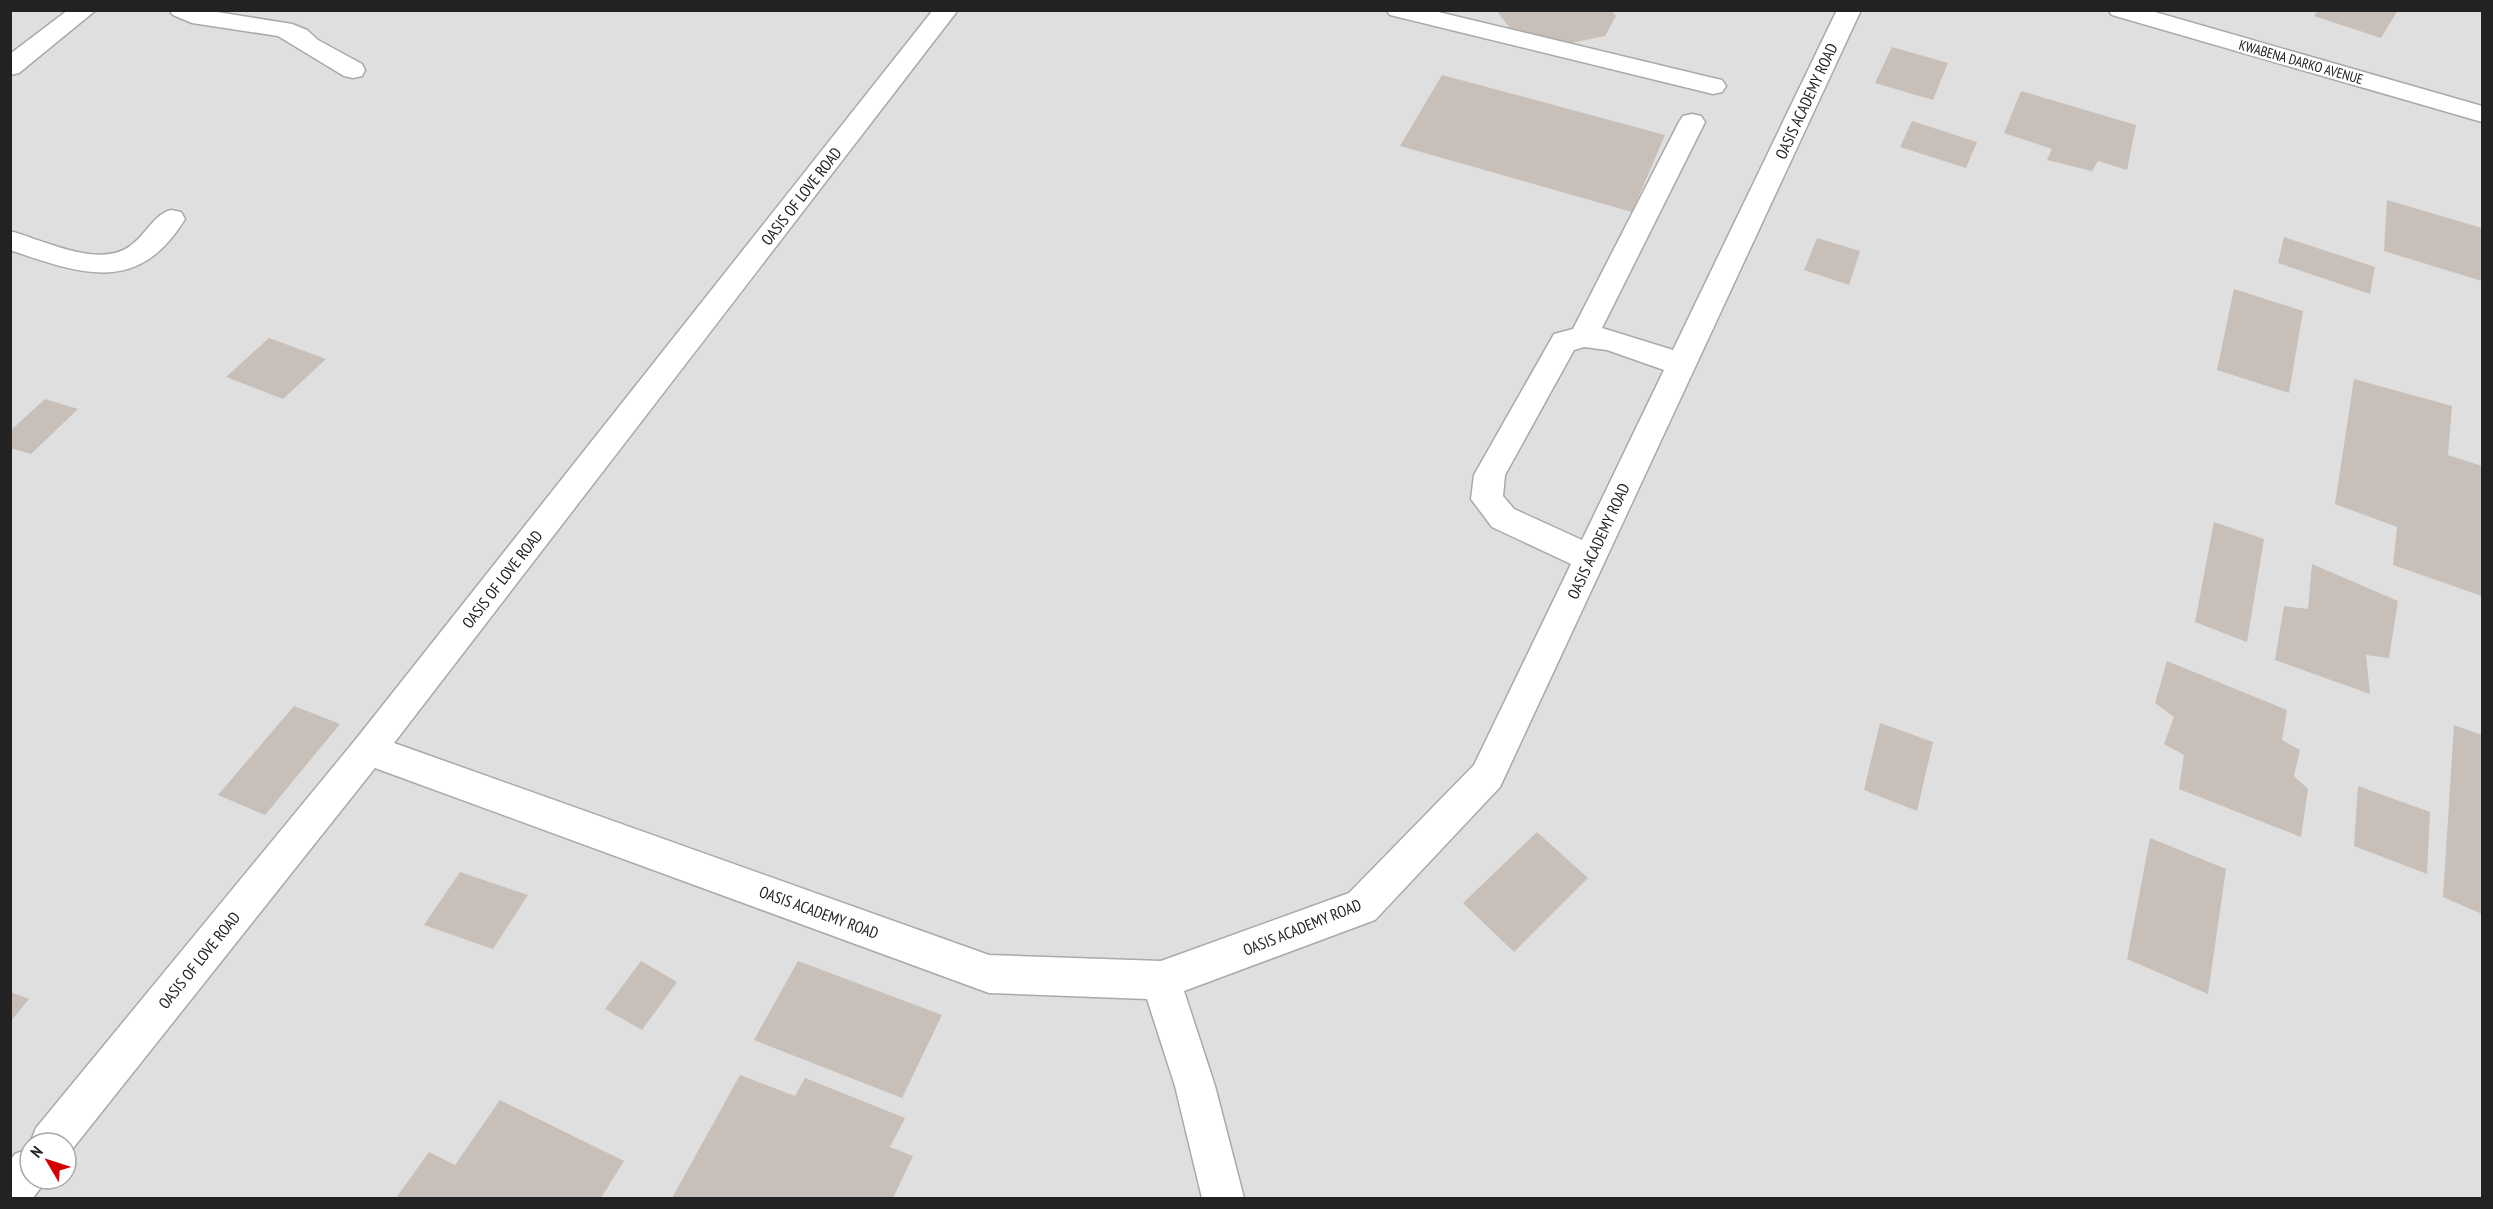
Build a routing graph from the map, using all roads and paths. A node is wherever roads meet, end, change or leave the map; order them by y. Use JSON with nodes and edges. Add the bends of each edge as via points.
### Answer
{"nodes":[{"id":1,"x":84,"y":10,"type":"edge"},
{"id":2,"x":181,"y":10,"type":"edge"},
{"id":3,"x":946,"y":10,"type":"edge"},
{"id":4,"x":1398,"y":10,"type":"edge"},
{"id":5,"x":1849,"y":10,"type":"edge"},
{"id":6,"x":2120,"y":10,"type":"edge"},
{"id":7,"x":10,"y":67,"type":"edge"},
{"id":8,"x":353,"y":70,"type":"dead end"},
{"id":9,"x":1713,"y":86,"type":"dead end"},
{"id":10,"x":2482,"y":114,"type":"edge"},
{"id":11,"x":1692,"y":122,"type":"dead end"},
{"id":12,"x":171,"y":219,"type":"dead end"},
{"id":13,"x":10,"y":240,"type":"edge"},
{"id":14,"x":1584,"y":336,"type":"junction"},
{"id":15,"x":1681,"y":364,"type":"junction"},
{"id":16,"x":1590,"y":558,"type":"junction"},
{"id":17,"x":368,"y":750,"type":"junction"},
{"id":18,"x":1161,"y":980,"type":"junction"},
{"id":19,"x":61,"y":1131,"type":"edge"},
{"id":20,"x":1223,"y":1198,"type":"edge"}],
"edges":[{"from":1,"to":7,"type":"street"},
{"from":2,"to":8,"type":"street","via":[[192,16],[283,29]]},
{"from":3,"to":17,"type":"street","name":"OASIS OF LOVE ROAD"},
{"from":4,"to":9,"type":"street"},
{"from":5,"to":15,"type":"street","name":"OASIS ACADEMY ROAD"},
{"from":6,"to":10,"type":"street","name":"KWABENA DARKO AVENUE"},
{"from":11,"to":14,"type":"street"},
{"from":12,"to":13,"type":"street","via":[[139,254],[118,263],[80,263]]},
{"from":14,"to":15,"type":"street","via":[[1610,340]]},
{"from":14,"to":16,"type":"street","via":[[1564,342],[1490,475],[1487,499],[1503,518]]},
{"from":15,"to":16,"type":"street","name":"OASIS ACADEMY ROAD"},
{"from":16,"to":18,"type":"street","name":"OASIS ACADEMY ROAD","via":[[1487,776],[1362,907]]},
{"from":17,"to":18,"type":"street","name":"OASIS ACADEMY ROAD","via":[[988,974]]},
{"from":17,"to":19,"type":"street","name":"OASIS OF LOVE ROAD"},
{"from":18,"to":20,"type":"street","via":[[1195,1086]]}]}
